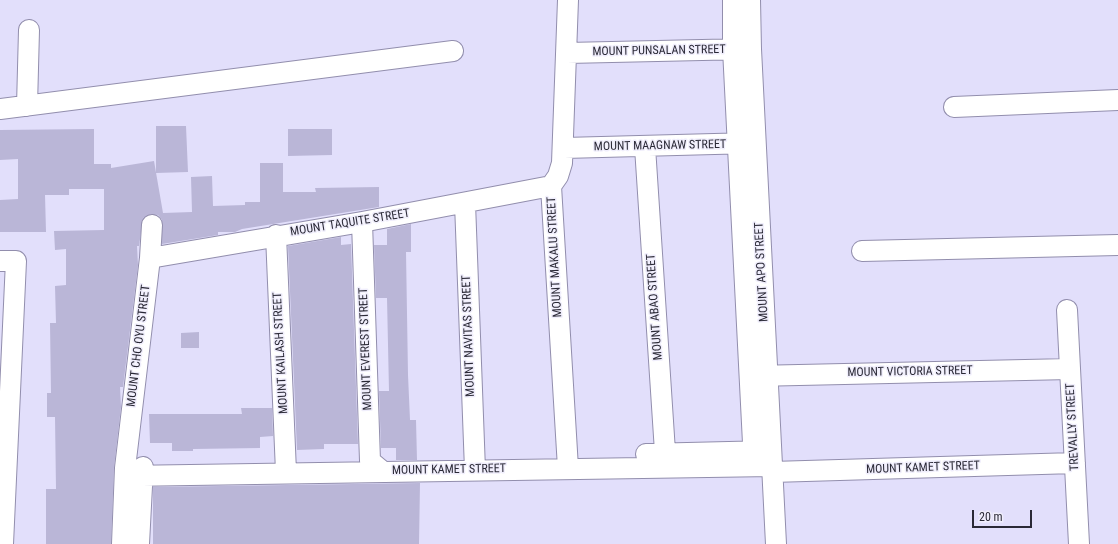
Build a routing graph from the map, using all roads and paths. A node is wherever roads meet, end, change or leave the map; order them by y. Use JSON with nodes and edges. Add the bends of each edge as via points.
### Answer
{"nodes":[{"id":1,"x":568,"y":0,"type":"edge"},
{"id":2,"x":733,"y":0,"type":"edge"},
{"id":3,"x":750,"y":0,"type":"edge"},
{"id":4,"x":29,"y":30,"type":"dead end"},
{"id":5,"x":742,"y":49,"type":"junction"},
{"id":6,"x":453,"y":51,"type":"dead end"},
{"id":7,"x":566,"y":53,"type":"junction"},
{"id":8,"x":1118,"y":100,"type":"edge"},
{"id":9,"x":28,"y":106,"type":"junction"},
{"id":10,"x":954,"y":107,"type":"dead end"},
{"id":11,"x":0,"y":109,"type":"edge"},
{"id":12,"x":747,"y":144,"type":"junction"},
{"id":13,"x":645,"y":147,"type":"junction"},
{"id":14,"x":564,"y":148,"type":"junction"},
{"id":15,"x":551,"y":186,"type":"junction"},
{"id":16,"x":465,"y":203,"type":"junction"},
{"id":17,"x":362,"y":222,"type":"junction"},
{"id":18,"x":152,"y":225,"type":"dead end"},
{"id":19,"x":276,"y":235,"type":"junction"},
{"id":20,"x":1118,"y":245,"type":"edge"},
{"id":21,"x":862,"y":251,"type":"dead end"},
{"id":22,"x":150,"y":258,"type":"junction"},
{"id":23,"x":0,"y":261,"type":"edge"},
{"id":24,"x":1067,"y":310,"type":"dead end"},
{"id":25,"x":1070,"y":369,"type":"junction"},
{"id":26,"x":759,"y":376,"type":"junction"},
{"id":27,"x":665,"y":460,"type":"junction"},
{"id":28,"x":764,"y":461,"type":"junction"},
{"id":29,"x":568,"y":462,"type":"junction"},
{"id":30,"x":1075,"y":463,"type":"junction"},
{"id":31,"x":474,"y":464,"type":"junction"},
{"id":32,"x":376,"y":466,"type":"junction"},
{"id":33,"x":286,"y":468,"type":"junction"},
{"id":34,"x":134,"y":472,"type":"junction"},
{"id":35,"x":4,"y":544,"type":"edge"},
{"id":36,"x":122,"y":544,"type":"edge"},
{"id":37,"x":139,"y":544,"type":"edge"},
{"id":38,"x":776,"y":544,"type":"edge"},
{"id":39,"x":1079,"y":544,"type":"edge"}],
"edges":[{"from":1,"to":7,"type":"street","name":"MOUNT MAKALU STREET"},
{"from":2,"to":5,"type":"street","name":"MOUNT APO STREET"},
{"from":3,"to":5,"type":"street","name":"MOUNT APO STREET"},
{"from":4,"to":9,"type":"street"},
{"from":5,"to":7,"type":"street","name":"MOUNT PUNSALAN STREET"},
{"from":5,"to":12,"type":"street","name":"MOUNT APO STREET"},
{"from":6,"to":9,"type":"street"},
{"from":7,"to":14,"type":"street","name":"MOUNT MAKALU STREET"},
{"from":8,"to":10,"type":"street"},
{"from":9,"to":11,"type":"street"},
{"from":12,"to":13,"type":"street","name":"MOUNT MAAGNAW STREET"},
{"from":12,"to":26,"type":"street","name":"MOUNT APO STREET"},
{"from":13,"to":14,"type":"street","name":"MOUNT MAAGNAW STREET"},
{"from":13,"to":27,"type":"street","name":"MOUNT ABAO STREET"},
{"from":14,"to":15,"type":"street","name":"MOUNT MAKALU STREET","via":[[558,176]]},
{"from":15,"to":16,"type":"street","name":"MOUNT TAQUITE STREET"},
{"from":15,"to":29,"type":"street","name":"MOUNT MAKALU STREET"},
{"from":16,"to":17,"type":"street","name":"MOUNT TAQUITE STREET"},
{"from":16,"to":31,"type":"street","name":"MOUNT NAVITAS STREET"},
{"from":17,"to":19,"type":"street","name":"MOUNT TAQUITE STREET"},
{"from":17,"to":32,"type":"street","name":"MOUNT EVEREST STREET"},
{"from":18,"to":22,"type":"street","name":"MOUNT CHO OYU STREET"},
{"from":19,"to":22,"type":"street","name":"MOUNT TAQUITE STREET"},
{"from":19,"to":33,"type":"street","name":"MOUNT KAILASH STREET"},
{"from":20,"to":21,"type":"street"},
{"from":22,"to":34,"type":"street","name":"MOUNT CHO OYU STREET"},
{"from":23,"to":35,"type":"street","via":[[16,262]]},
{"from":24,"to":25,"type":"street","name":"TREVALLY STREET"},
{"from":25,"to":26,"type":"street","name":"MOUNT VICTORIA STREET"},
{"from":25,"to":30,"type":"street","name":"TREVALLY STREET"},
{"from":26,"to":28,"type":"street","name":"MOUNT APO STREET"},
{"from":27,"to":28,"type":"street","name":"MOUNT KAMET STREET"},
{"from":27,"to":29,"type":"street","name":"MOUNT KAMET STREET"},
{"from":28,"to":30,"type":"street","name":"MOUNT KAMET STREET"},
{"from":28,"to":38,"type":"street","name":"MOUNT APO STREET"},
{"from":29,"to":31,"type":"street","name":"MOUNT KAMET STREET"},
{"from":30,"to":39,"type":"street","name":"TREVALLY STREET"},
{"from":31,"to":32,"type":"street","name":"MOUNT KAMET STREET"},
{"from":32,"to":33,"type":"street","name":"MOUNT KAMET STREET"},
{"from":33,"to":34,"type":"street","name":"MOUNT KAMET STREET"},
{"from":34,"to":36,"type":"street"},
{"from":34,"to":37,"type":"street"}]}
